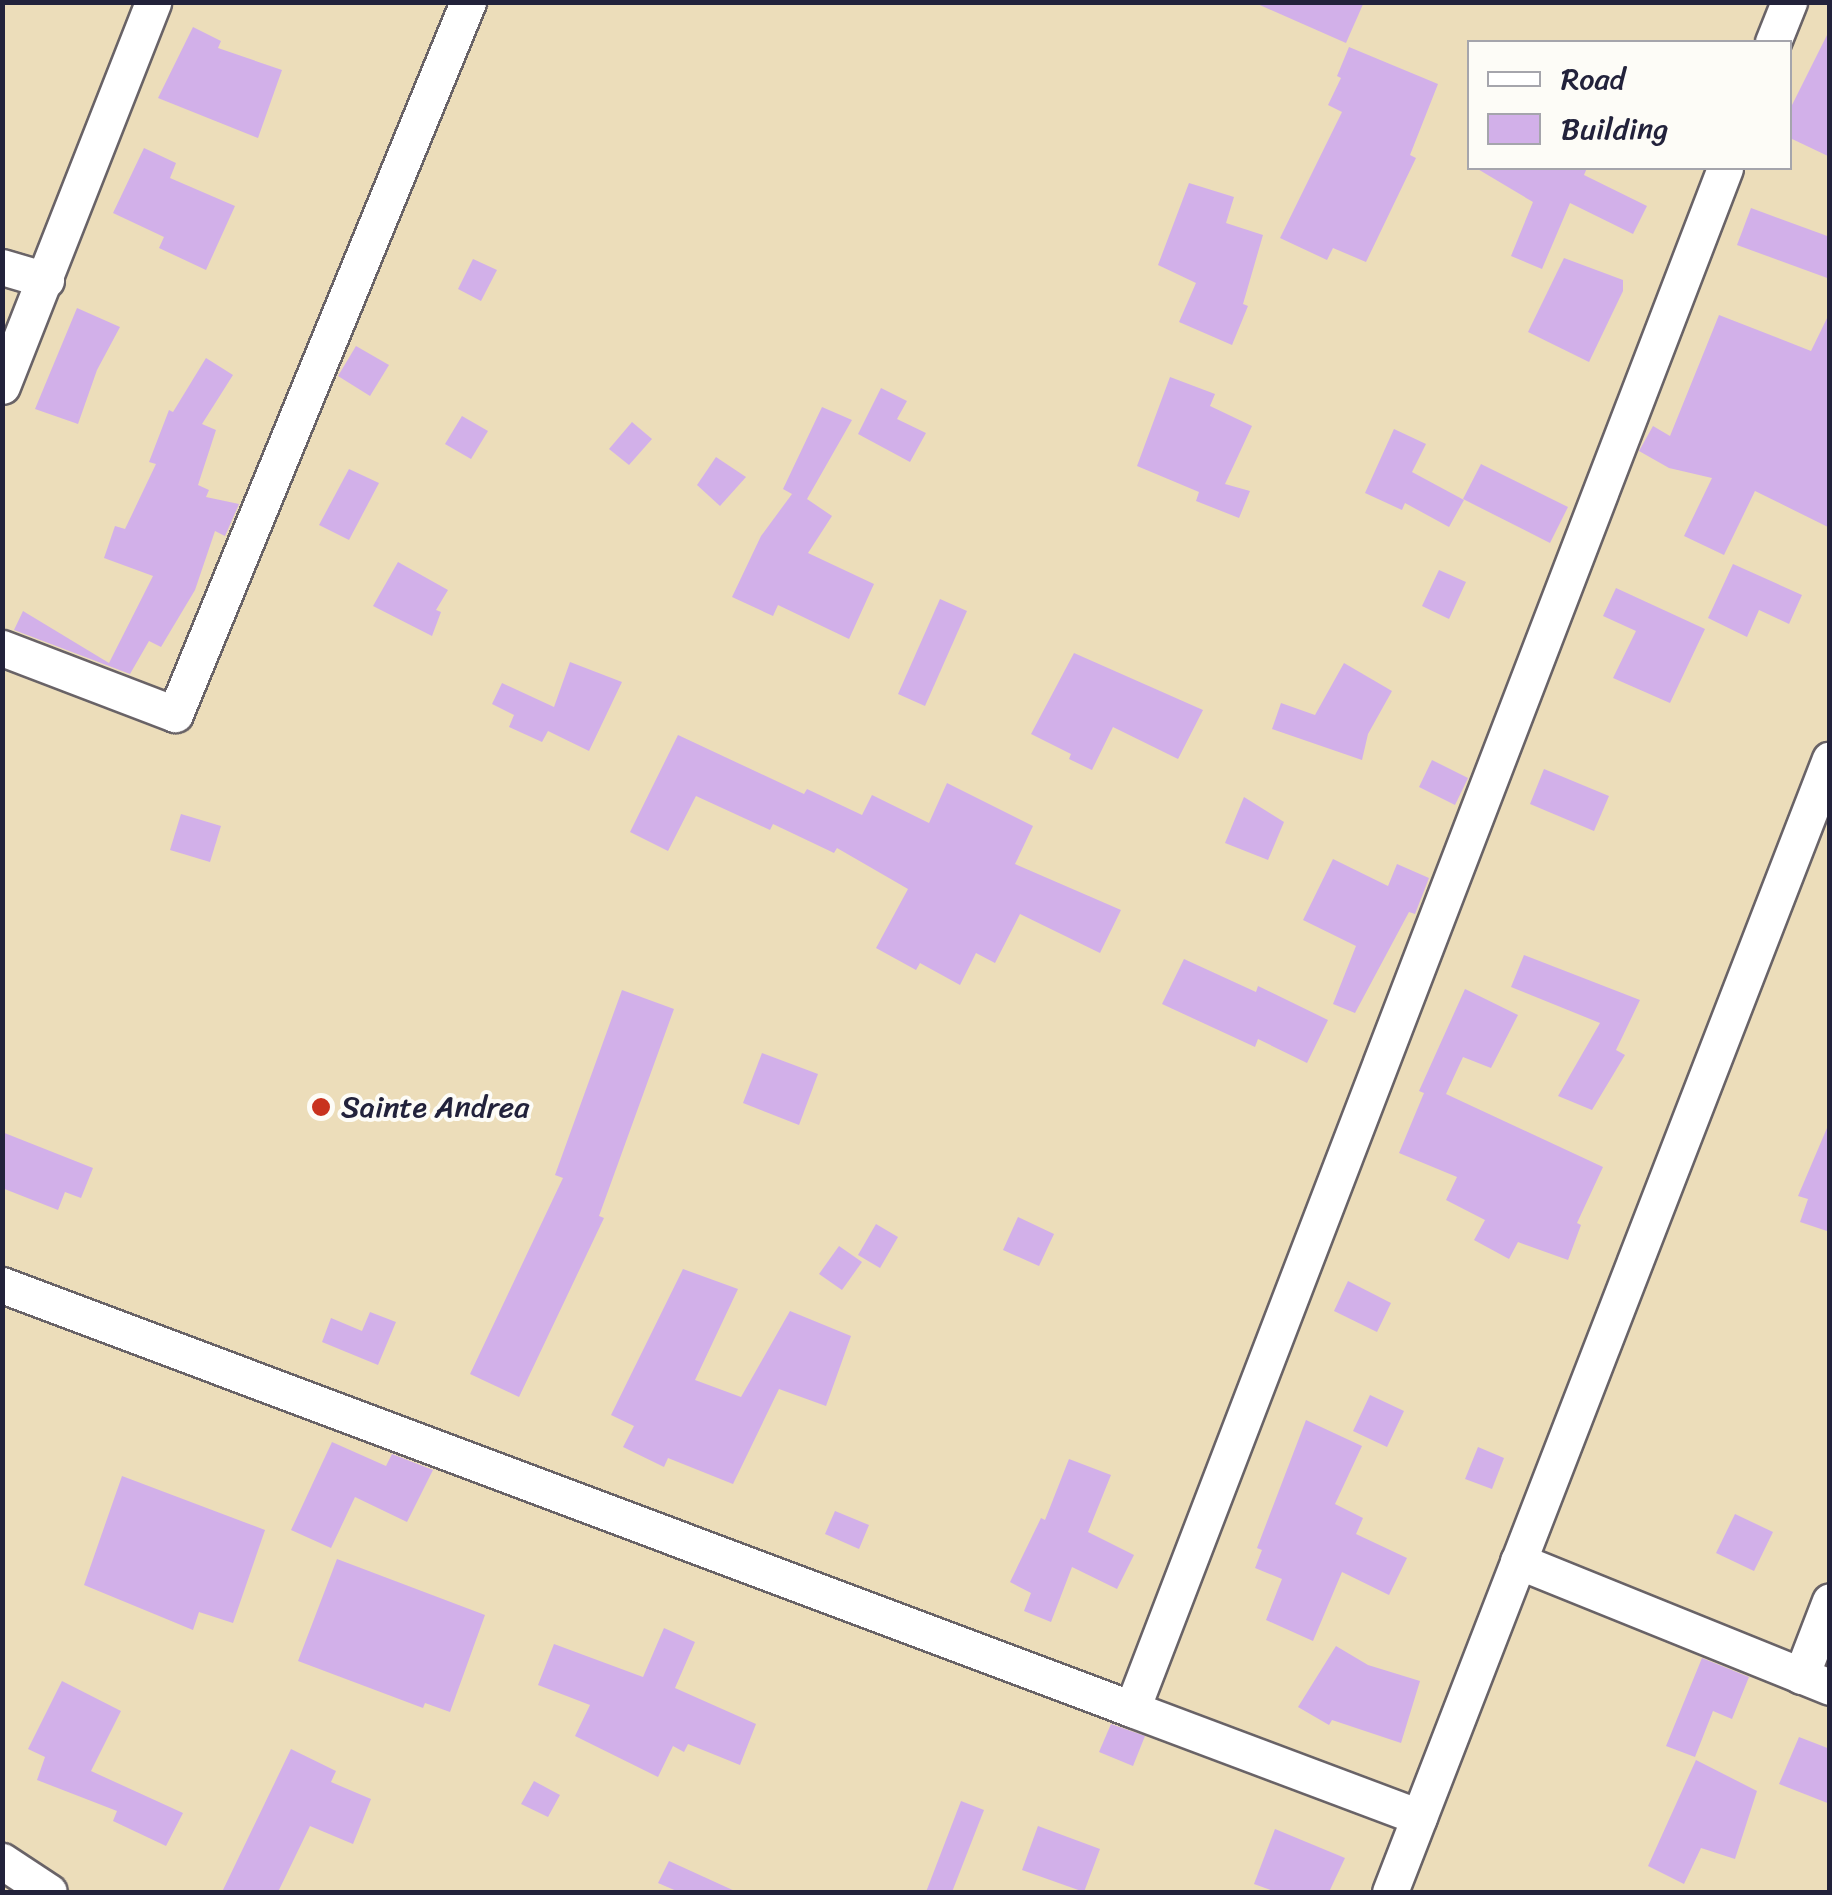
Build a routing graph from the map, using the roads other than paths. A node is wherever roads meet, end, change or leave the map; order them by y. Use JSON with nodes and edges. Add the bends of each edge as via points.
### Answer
{"nodes":[{"id":1,"x":152,"y":2,"type":"edge"},
{"id":2,"x":468,"y":2,"type":"edge"},
{"id":3,"x":1789,"y":2,"type":"edge"},
{"id":4,"x":1774,"y":40,"type":"edge"},
{"id":5,"x":1724,"y":170,"type":"edge"},
{"id":6,"x":2,"y":268,"type":"edge"},
{"id":7,"x":46,"y":280,"type":"junction"},
{"id":8,"x":2,"y":386,"type":"edge"},
{"id":9,"x":2,"y":648,"type":"edge"},
{"id":10,"x":1830,"y":759,"type":"edge"},
{"id":11,"x":2,"y":1285,"type":"edge"},
{"id":12,"x":1518,"y":1561,"type":"junction"},
{"id":13,"x":1830,"y":1600,"type":"edge"},
{"id":14,"x":1815,"y":1681,"type":"edge"},
{"id":15,"x":1132,"y":1709,"type":"junction"},
{"id":16,"x":1419,"y":1816,"type":"junction"},
{"id":17,"x":2,"y":1861,"type":"edge"},
{"id":18,"x":49,"y":1892,"type":"edge"},
{"id":19,"x":1390,"y":1892,"type":"edge"}],
"edges":[{"from":1,"to":7,"type":"street"},
{"from":2,"to":9,"type":"street","via":[[175,714]]},
{"from":3,"to":4,"type":"street"},
{"from":5,"to":15,"type":"street"},
{"from":6,"to":7,"type":"street"},
{"from":7,"to":8,"type":"street"},
{"from":10,"to":12,"type":"street"},
{"from":11,"to":15,"type":"street"},
{"from":12,"to":14,"type":"street"},
{"from":12,"to":16,"type":"street"},
{"from":13,"to":14,"type":"street"},
{"from":15,"to":16,"type":"street"},
{"from":16,"to":19,"type":"street"},
{"from":17,"to":18,"type":"street"}]}
